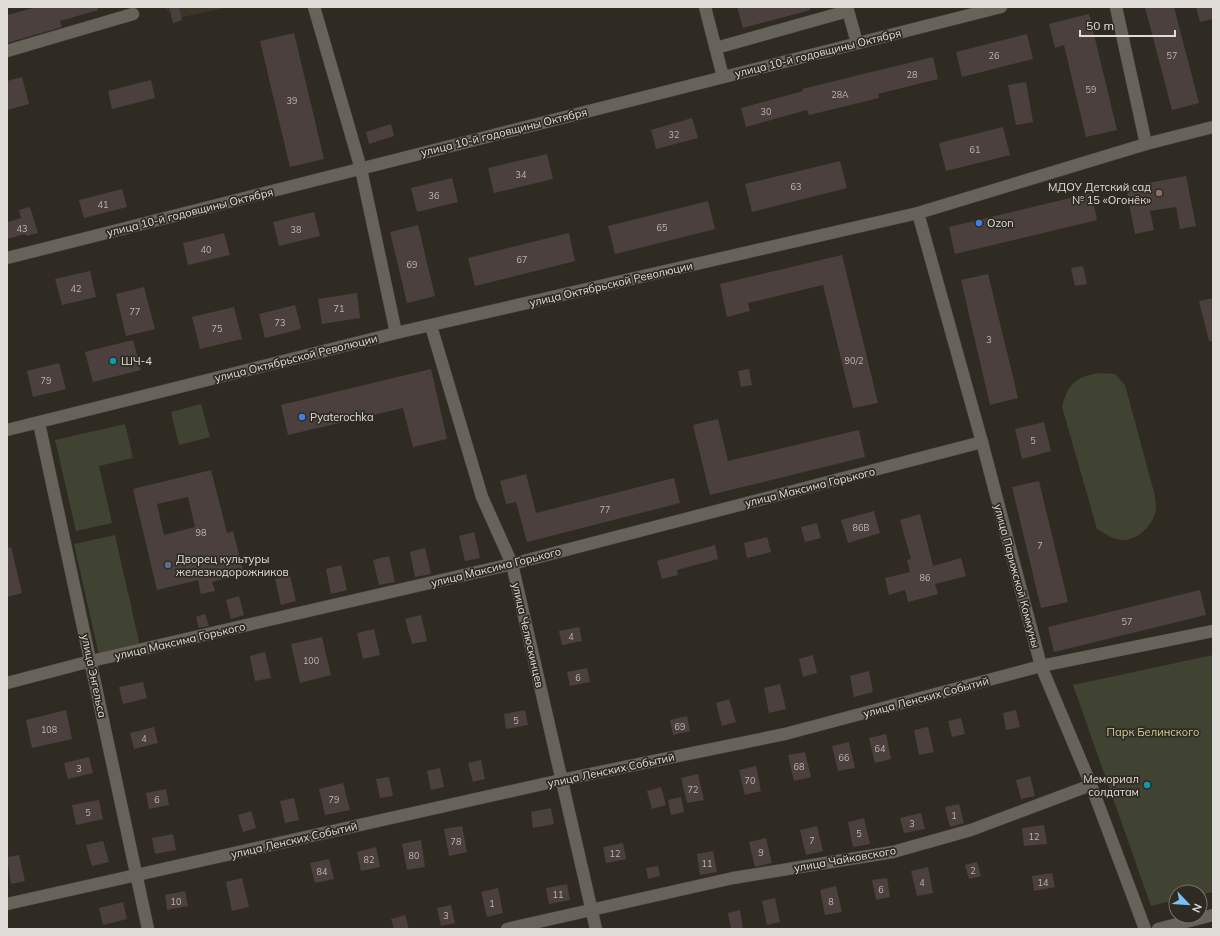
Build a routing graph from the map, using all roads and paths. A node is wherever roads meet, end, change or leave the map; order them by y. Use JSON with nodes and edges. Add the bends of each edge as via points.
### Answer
{"nodes":[{"id":1,"x":314,"y":7,"type":"edge"},
{"id":2,"x":705,"y":7,"type":"edge"},
{"id":3,"x":999,"y":7,"type":"edge"},
{"id":4,"x":1116,"y":7,"type":"edge"},
{"id":5,"x":848,"y":9,"type":"edge"},
{"id":6,"x":133,"y":14,"type":"dead end"},
{"id":7,"x":857,"y":43,"type":"junction"},
{"id":8,"x":716,"y":48,"type":"junction"},
{"id":9,"x":7,"y":51,"type":"edge"},
{"id":10,"x":723,"y":77,"type":"junction"},
{"id":11,"x":1213,"y":127,"type":"edge"},
{"id":12,"x":1146,"y":144,"type":"junction"},
{"id":13,"x":361,"y":169,"type":"junction"},
{"id":14,"x":918,"y":213,"type":"junction"},
{"id":15,"x":7,"y":258,"type":"edge"},
{"id":16,"x":431,"y":326,"type":"junction"},
{"id":17,"x":396,"y":333,"type":"junction"},
{"id":18,"x":39,"y":423,"type":"junction"},
{"id":19,"x":7,"y":430,"type":"edge"},
{"id":20,"x":982,"y":442,"type":"junction"},
{"id":21,"x":512,"y":564,"type":"junction"},
{"id":22,"x":1213,"y":631,"type":"edge"},
{"id":23,"x":91,"y":661,"type":"junction"},
{"id":24,"x":1041,"y":666,"type":"junction"},
{"id":25,"x":7,"y":683,"type":"edge"},
{"id":26,"x":561,"y":780,"type":"junction"},
{"id":27,"x":1091,"y":785,"type":"junction"},
{"id":28,"x":137,"y":875,"type":"junction"},
{"id":29,"x":7,"y":904,"type":"edge"},
{"id":30,"x":592,"y":909,"type":"junction"},
{"id":31,"x":1213,"y":915,"type":"edge"},
{"id":32,"x":148,"y":929,"type":"edge"},
{"id":33,"x":507,"y":929,"type":"edge"},
{"id":34,"x":596,"y":929,"type":"edge"},
{"id":35,"x":1145,"y":929,"type":"edge"},
{"id":36,"x":1158,"y":929,"type":"edge"}],
"edges":[{"from":1,"to":13,"type":"street"},
{"from":2,"to":8,"type":"street"},
{"from":3,"to":7,"type":"street","name":"улица 10-й годовщины Октября"},
{"from":4,"to":12,"type":"street"},
{"from":5,"to":7,"type":"street"},
{"from":5,"to":8,"type":"street"},
{"from":6,"to":9,"type":"street"},
{"from":7,"to":10,"type":"street","name":"улица 10-й годовщины Октября"},
{"from":8,"to":10,"type":"street"},
{"from":10,"to":13,"type":"street","name":"улица 10-й годовщины Октября"},
{"from":11,"to":12,"type":"street","name":"улица Октябрьской Революции"},
{"from":12,"to":14,"type":"street","name":"улица Октябрьской Революции"},
{"from":13,"to":15,"type":"street","name":"улица 10-й годовщины Октября"},
{"from":13,"to":17,"type":"street"},
{"from":14,"to":16,"type":"street","name":"улица Октябрьской Революции"},
{"from":14,"to":20,"type":"street","name":"улица Парижской Коммуны"},
{"from":16,"to":17,"type":"street","name":"улица Октябрьской Революции"},
{"from":16,"to":21,"type":"street","name":"улица Челюскинцев","via":[[482,497]]},
{"from":17,"to":18,"type":"street","name":"улица Октябрьской Революции"},
{"from":18,"to":19,"type":"street","name":"улица Октябрьской Революции"},
{"from":18,"to":23,"type":"street","name":"улица Энгельса"},
{"from":20,"to":21,"type":"street","name":"улица Максима Горького"},
{"from":20,"to":24,"type":"street","name":"улица Парижской Коммуны"},
{"from":21,"to":23,"type":"street","name":"улица Максима Горького"},
{"from":21,"to":26,"type":"street","name":"улица Челюскинцев"},
{"from":22,"to":24,"type":"street","name":"улица Ленских Событий"},
{"from":23,"to":25,"type":"street","name":"улица Максима Горького"},
{"from":23,"to":28,"type":"street","name":"улица Энгельса"},
{"from":24,"to":26,"type":"street","name":"улица Ленских Событий","via":[[785,734]]},
{"from":24,"to":27,"type":"street","name":"улица Парижской Коммуны"},
{"from":26,"to":28,"type":"street","name":"улица Ленских Событий"},
{"from":26,"to":30,"type":"street","name":"улица Челюскинцев"},
{"from":27,"to":30,"type":"street","name":"улица Чайковского","via":[[972,830],[893,852],[733,878]]},
{"from":27,"to":35,"type":"street","name":"улица Парижской Коммуны"},
{"from":28,"to":29,"type":"street","name":"улица Ленских Событий"},
{"from":28,"to":32,"type":"street","name":"улица Энгельса"},
{"from":30,"to":33,"type":"street","name":"улица Чайковского"},
{"from":30,"to":34,"type":"street","name":"улица Челюскинцев"},
{"from":31,"to":36,"type":"street"}]}
